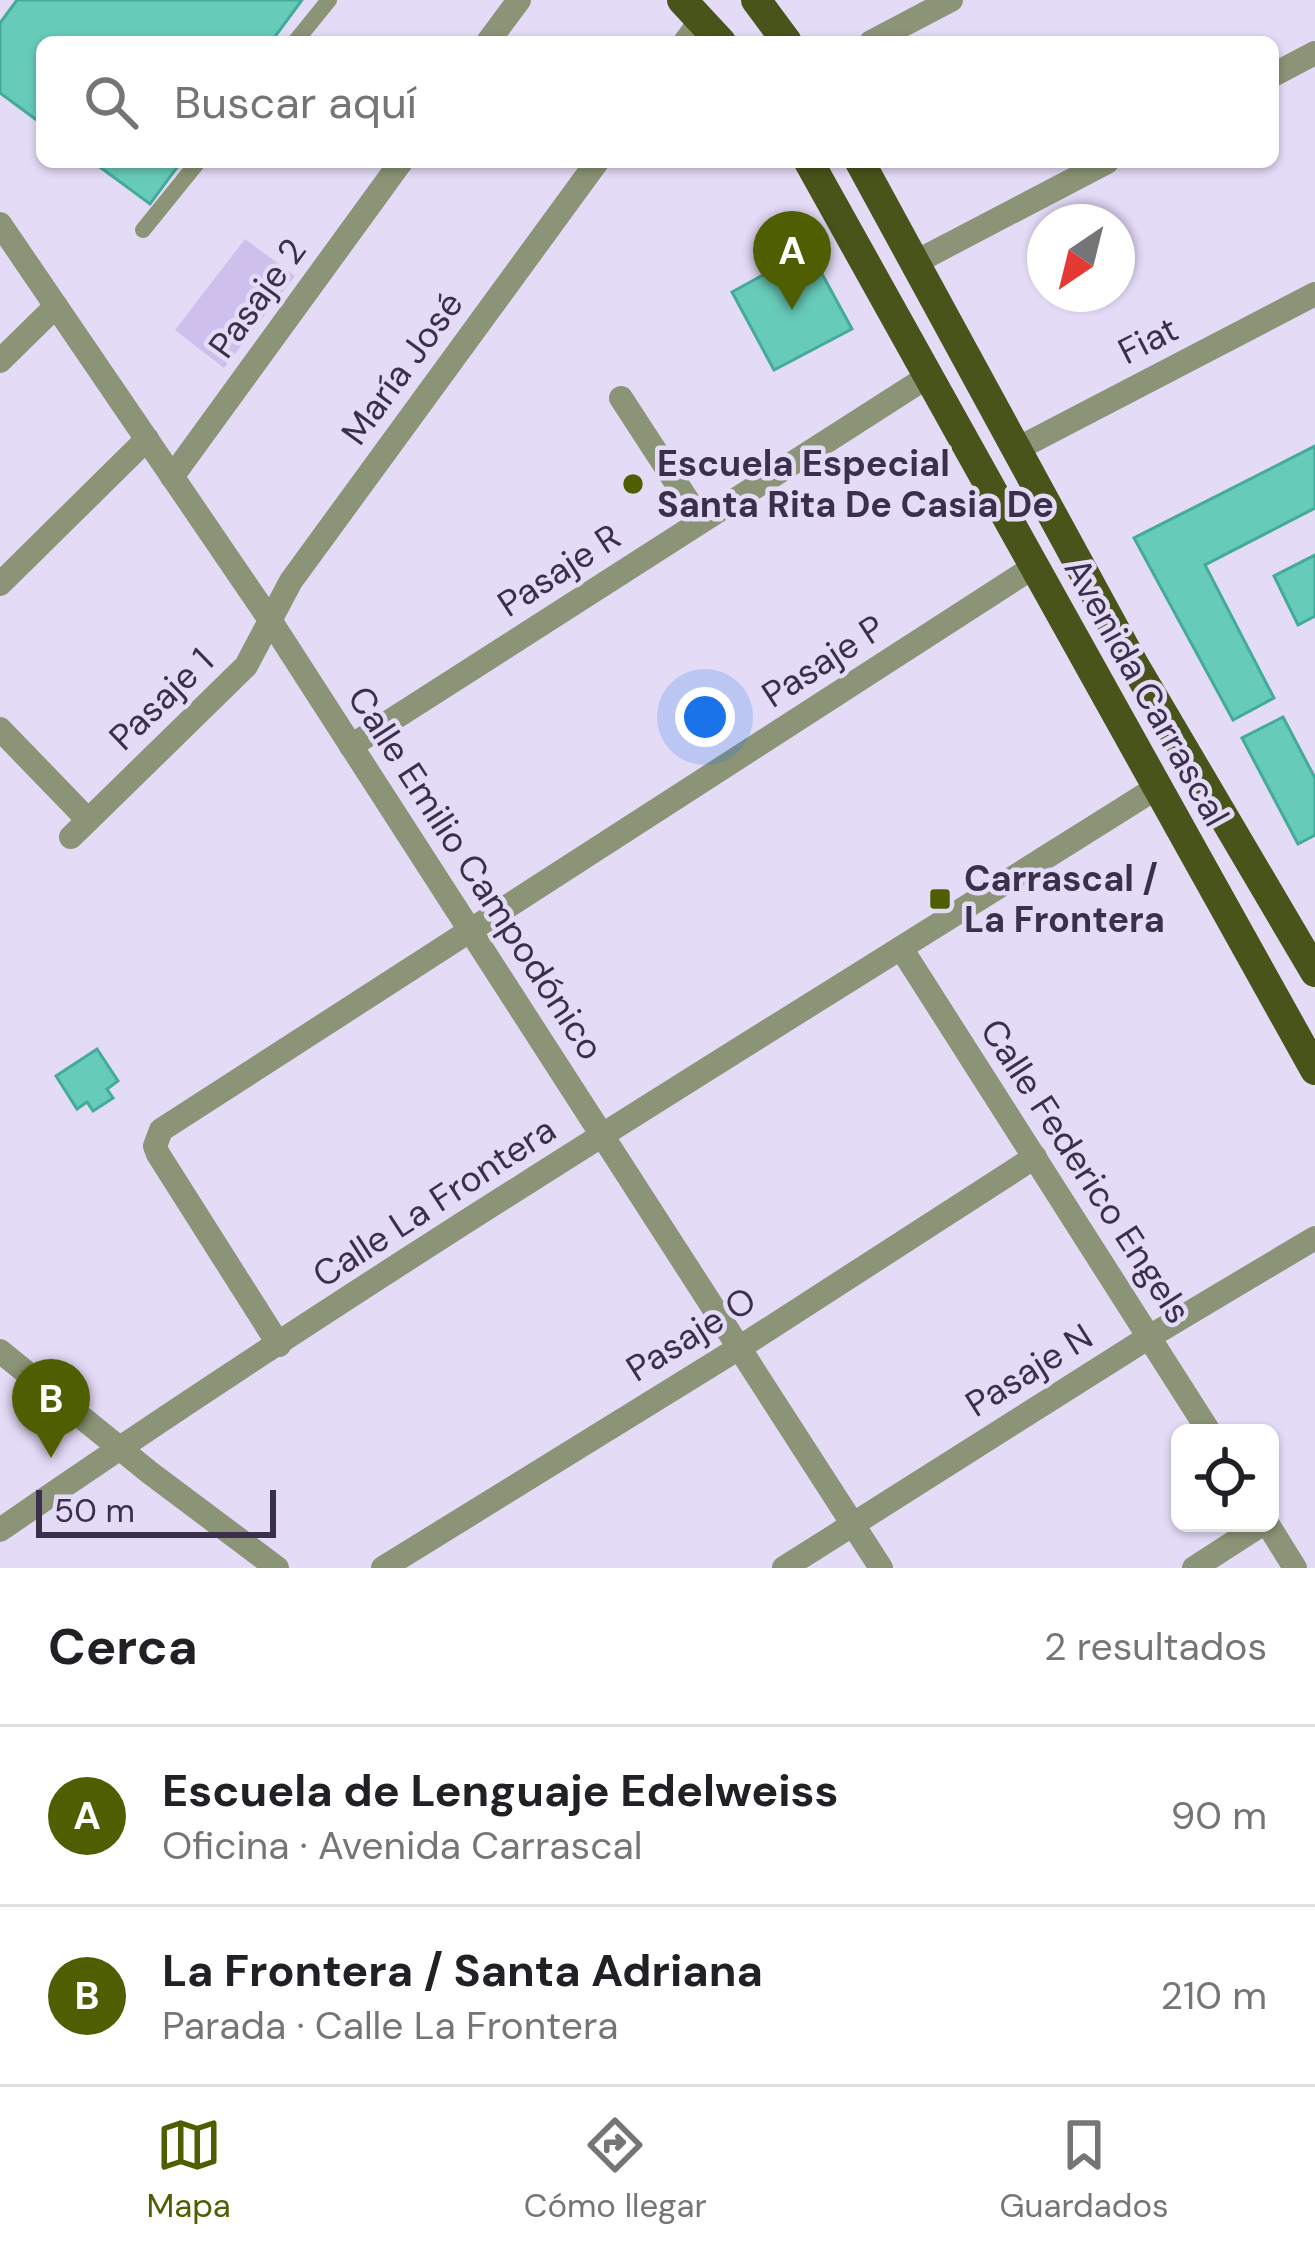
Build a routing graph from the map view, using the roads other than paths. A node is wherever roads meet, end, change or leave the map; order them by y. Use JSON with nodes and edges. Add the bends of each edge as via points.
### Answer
{"nodes":[{"id":1,"x":329,"y":0,"type":"edge"},
{"id":2,"x":518,"y":0,"type":"edge"},
{"id":3,"x":756,"y":0,"type":"edge"},
{"id":4,"x":951,"y":0,"type":"edge"},
{"id":5,"x":300,"y":36,"type":"edge"},
{"id":6,"x":492,"y":36,"type":"edge"},
{"id":7,"x":783,"y":36,"type":"edge"},
{"id":8,"x":882,"y":36,"type":"edge"},
{"id":9,"x":1315,"y":53,"type":"edge"},
{"id":10,"x":1279,"y":72,"type":"edge"},
{"id":11,"x":193,"y":168,"type":"edge"},
{"id":12,"x":397,"y":168,"type":"edge"},
{"id":13,"x":593,"y":168,"type":"edge"},
{"id":14,"x":812,"y":168,"type":"edge"},
{"id":15,"x":863,"y":168,"type":"edge"},
{"id":16,"x":1096,"y":168,"type":"edge"},
{"id":17,"x":0,"y":224,"type":"edge"},
{"id":18,"x":143,"y":230,"type":"dead end"},
{"id":19,"x":914,"y":263,"type":"junction"},
{"id":20,"x":1315,"y":294,"type":"edge"},
{"id":21,"x":56,"y":306,"type":"junction"},
{"id":22,"x":0,"y":361,"type":"edge"},
{"id":23,"x":927,"y":377,"type":"junction"},
{"id":24,"x":621,"y":398,"type":"dead end"},
{"id":25,"x":147,"y":439,"type":"junction"},
{"id":26,"x":1015,"y":450,"type":"junction"},
{"id":27,"x":172,"y":477,"type":"junction"},
{"id":28,"x":701,"y":521,"type":"junction"},
{"id":29,"x":1032,"y":568,"type":"junction"},
{"id":30,"x":0,"y":584,"type":"edge"},
{"id":31,"x":271,"y":620,"type":"junction"},
{"id":32,"x":0,"y":729,"type":"edge"},
{"id":33,"x":351,"y":746,"type":"junction"},
{"id":34,"x":1156,"y":788,"type":"junction"},
{"id":35,"x":471,"y":932,"type":"junction"},
{"id":36,"x":901,"y":948,"type":"junction"},
{"id":37,"x":1315,"y":972,"type":"edge"},
{"id":38,"x":1315,"y":1070,"type":"edge"},
{"id":39,"x":602,"y":1136,"type":"junction"},
{"id":40,"x":1035,"y":1157,"type":"junction"},
{"id":41,"x":1315,"y":1238,"type":"edge"},
{"id":42,"x":1149,"y":1337,"type":"junction"},
{"id":43,"x":279,"y":1345,"type":"junction"},
{"id":44,"x":739,"y":1348,"type":"junction"},
{"id":45,"x":0,"y":1351,"type":"edge"},
{"id":46,"x":1204,"y":1424,"type":"edge"},
{"id":47,"x":121,"y":1447,"type":"junction"},
{"id":48,"x":853,"y":1525,"type":"junction"},
{"id":49,"x":0,"y":1530,"type":"edge"},
{"id":50,"x":1251,"y":1532,"type":"edge"},
{"id":51,"x":1271,"y":1532,"type":"edge"},
{"id":52,"x":277,"y":1568,"type":"edge"},
{"id":53,"x":382,"y":1568,"type":"edge"},
{"id":54,"x":784,"y":1568,"type":"edge"},
{"id":55,"x":881,"y":1568,"type":"edge"},
{"id":56,"x":1194,"y":1568,"type":"edge"},
{"id":57,"x":1295,"y":1568,"type":"edge"}],
"edges":[{"from":1,"to":5,"type":"lane"},
{"from":2,"to":6,"type":"street"},
{"from":3,"to":7,"type":"main road"},
{"from":4,"to":8,"type":"street"},
{"from":9,"to":10,"type":"street"},
{"from":11,"to":18,"type":"lane"},
{"from":12,"to":27,"type":"street","name":"Pasaje 2"},
{"from":13,"to":31,"type":"street","name":"María José","via":[[291,581]]},
{"from":14,"to":23,"type":"main road","name":"Avenida Carrascal"},
{"from":15,"to":19,"type":"main road","name":"Avenida Carrascal"},
{"from":16,"to":19,"type":"street"},
{"from":17,"to":21,"type":"street","name":"Calle Emilio Campodónico"},
{"from":19,"to":26,"type":"main road","name":"Avenida Carrascal"},
{"from":20,"to":26,"type":"street","name":"Fiat"},
{"from":21,"to":22,"type":"street"},
{"from":21,"to":25,"type":"street","name":"Calle Emilio Campodónico"},
{"from":23,"to":28,"type":"street","name":"Pasaje R"},
{"from":23,"to":29,"type":"main road","name":"Avenida Carrascal"},
{"from":24,"to":28,"type":"street"},
{"from":25,"to":27,"type":"street","name":"Calle Emilio Campodónico"},
{"from":25,"to":30,"type":"street"},
{"from":26,"to":37,"type":"main road","name":"Avenida Carrascal"},
{"from":27,"to":31,"type":"street","name":"Calle Emilio Campodónico"},
{"from":28,"to":33,"type":"street","name":"Pasaje R"},
{"from":29,"to":34,"type":"main road","name":"Avenida Carrascal"},
{"from":29,"to":35,"type":"street","name":"Pasaje P"},
{"from":31,"to":32,"type":"street","name":"Pasaje 1","via":[[246,666],[80,829]]},
{"from":31,"to":33,"type":"street","name":"Calle Emilio Campodónico"},
{"from":33,"to":35,"type":"street","name":"Calle Emilio Campodónico"},
{"from":34,"to":36,"type":"street","name":"Calle La Frontera"},
{"from":34,"to":38,"type":"main road","name":"Avenida Carrascal"},
{"from":35,"to":39,"type":"street","name":"Calle Emilio Campodónico"},
{"from":35,"to":43,"type":"street","via":[[157,1138],[158,1154]]},
{"from":36,"to":39,"type":"street","name":"Calle La Frontera"},
{"from":36,"to":40,"type":"street","name":"Calle Federico Engels"},
{"from":39,"to":43,"type":"street","name":"Calle La Frontera"},
{"from":39,"to":44,"type":"street","name":"Calle Emilio Campodónico"},
{"from":40,"to":42,"type":"street","name":"Calle Federico Engels"},
{"from":40,"to":44,"type":"street","name":"Pasaje O"},
{"from":41,"to":42,"type":"street","name":"Pasaje N"},
{"from":42,"to":46,"type":"street","name":"Calle Federico Engels"},
{"from":42,"to":48,"type":"street","name":"Pasaje N"},
{"from":43,"to":47,"type":"street","name":"Calle La Frontera"},
{"from":44,"to":48,"type":"street","name":"Calle Emilio Campodónico"},
{"from":44,"to":53,"type":"street","name":"Pasaje O"},
{"from":45,"to":47,"type":"street"},
{"from":47,"to":49,"type":"street","name":"Calle La Frontera"},
{"from":47,"to":52,"type":"street"},
{"from":48,"to":54,"type":"street","name":"Pasaje N"},
{"from":48,"to":55,"type":"street","name":"Calle Emilio Campodónico"},
{"from":50,"to":56,"type":"street"},
{"from":51,"to":57,"type":"street"}]}
